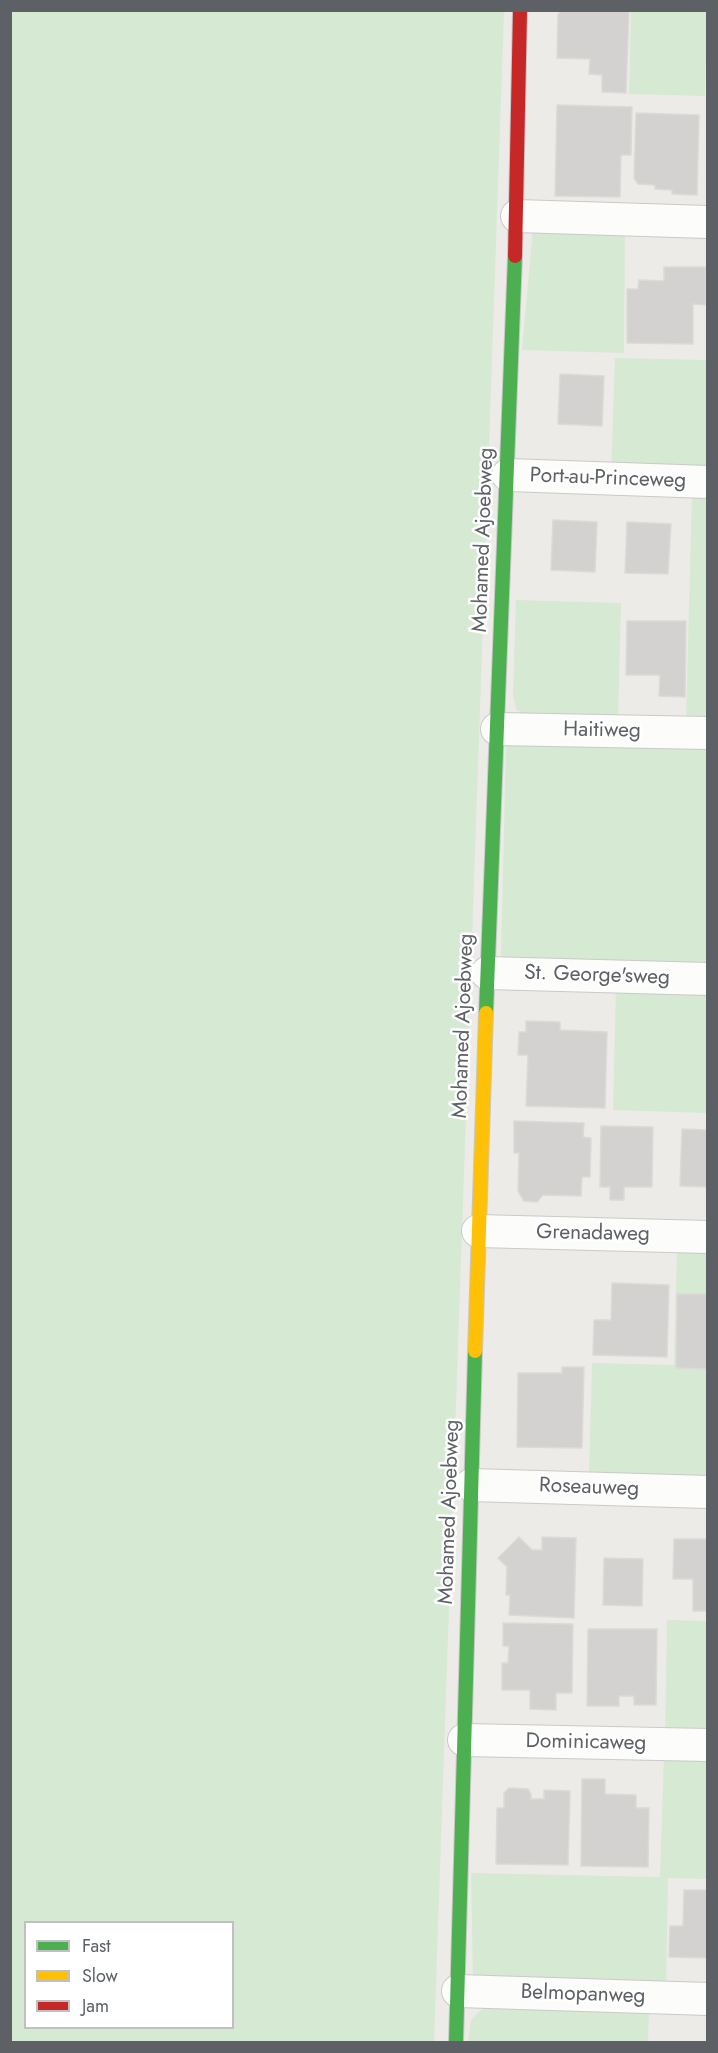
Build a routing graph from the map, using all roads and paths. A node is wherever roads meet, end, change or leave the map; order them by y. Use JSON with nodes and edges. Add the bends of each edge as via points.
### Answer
{"nodes":[{"id":1,"x":520,"y":10,"type":"edge"},
{"id":2,"x":518,"y":216,"type":"junction"},
{"id":3,"x":708,"y":222,"type":"edge"},
{"id":4,"x":508,"y":475,"type":"junction"},
{"id":5,"x":708,"y":482,"type":"edge"},
{"id":6,"x":497,"y":729,"type":"junction"},
{"id":7,"x":708,"y":734,"type":"edge"},
{"id":8,"x":487,"y":973,"type":"junction"},
{"id":9,"x":708,"y":979,"type":"edge"},
{"id":10,"x":478,"y":1231,"type":"junction"},
{"id":11,"x":708,"y":1237,"type":"edge"},
{"id":12,"x":471,"y":1485,"type":"junction"},
{"id":13,"x":708,"y":1492,"type":"edge"},
{"id":14,"x":464,"y":1740,"type":"junction"},
{"id":15,"x":708,"y":1745,"type":"edge"},
{"id":16,"x":458,"y":1991,"type":"junction"},
{"id":17,"x":708,"y":1999,"type":"edge"},
{"id":18,"x":456,"y":2043,"type":"edge"}],
"edges":[{"from":1,"to":2,"type":"street","name":"Mohamed Ajoebweg"},
{"from":2,"to":3,"type":"street"},
{"from":2,"to":4,"type":"street","name":"Mohamed Ajoebweg"},
{"from":4,"to":5,"type":"street","name":"Port-au-Princeweg"},
{"from":4,"to":6,"type":"street","name":"Mohamed Ajoebweg"},
{"from":6,"to":7,"type":"street","name":"Haitiweg"},
{"from":6,"to":8,"type":"street","name":"Mohamed Ajoebweg"},
{"from":8,"to":9,"type":"street","name":"St. George'sweg"},
{"from":8,"to":10,"type":"street","name":"Mohamed Ajoebweg"},
{"from":10,"to":11,"type":"street","name":"Grenadaweg"},
{"from":10,"to":12,"type":"street","name":"Mohamed Ajoebweg"},
{"from":12,"to":13,"type":"street","name":"Roseauweg"},
{"from":12,"to":14,"type":"street","name":"Mohamed Ajoebweg"},
{"from":14,"to":15,"type":"street","name":"Dominicaweg"},
{"from":14,"to":16,"type":"street","name":"Mohamed Ajoebweg"},
{"from":16,"to":17,"type":"street","name":"Belmopanweg"},
{"from":16,"to":18,"type":"street","name":"Mohamed Ajoebweg"}]}
